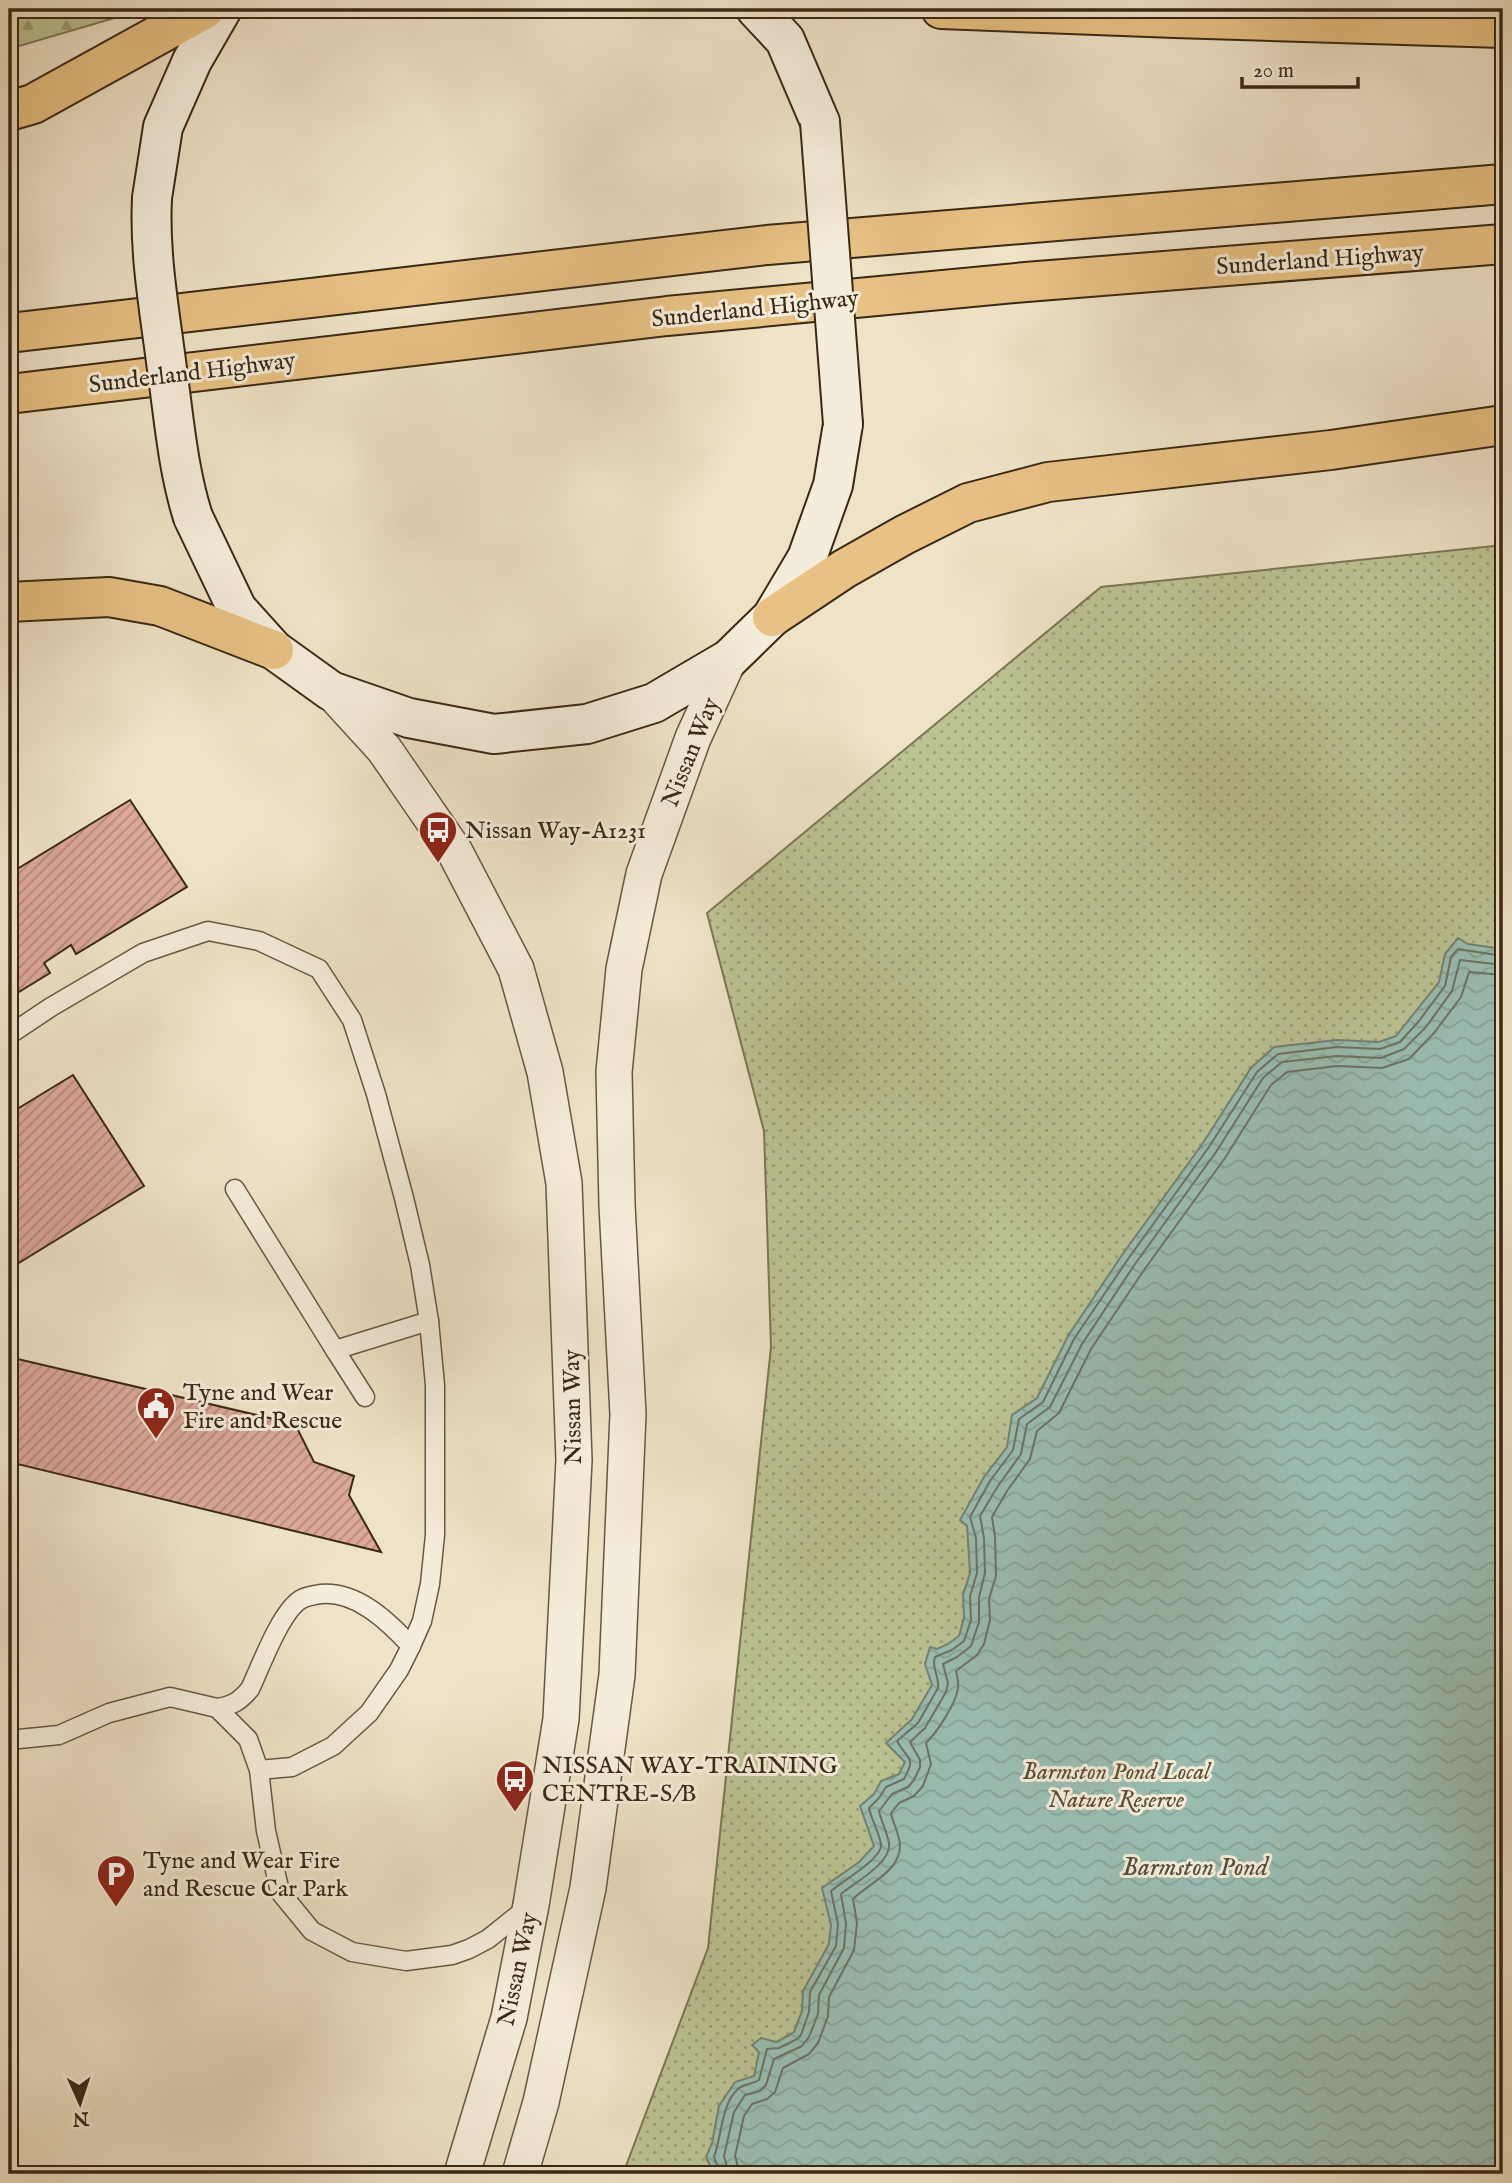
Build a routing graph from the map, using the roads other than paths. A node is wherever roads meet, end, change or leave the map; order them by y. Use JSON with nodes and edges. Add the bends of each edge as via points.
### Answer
{"nodes":[{"id":1,"x":205,"y":9,"type":"edge"},
{"id":2,"x":222,"y":9,"type":"edge"},
{"id":3,"x":755,"y":9,"type":"edge"},
{"id":4,"x":941,"y":9,"type":"edge"},
{"id":5,"x":1503,"y":27,"type":"edge"},
{"id":6,"x":9,"y":111,"type":"edge"},
{"id":7,"x":1503,"y":184,"type":"edge"},
{"id":8,"x":1503,"y":244,"type":"edge"},
{"id":9,"x":9,"y":333,"type":"edge"},
{"id":10,"x":9,"y":394,"type":"edge"},
{"id":11,"x":1503,"y":425,"type":"edge"},
{"id":12,"x":9,"y":602,"type":"edge"},
{"id":13,"x":772,"y":617,"type":"junction"},
{"id":14,"x":274,"y":650,"type":"junction"},
{"id":15,"x":729,"y":659,"type":"junction"},
{"id":16,"x":331,"y":691,"type":"junction"},
{"id":17,"x":9,"y":1035,"type":"edge"},
{"id":18,"x":235,"y":1189,"type":"dead end"},
{"id":19,"x":429,"y":1321,"type":"junction"},
{"id":20,"x":335,"y":1350,"type":"junction"},
{"id":21,"x":365,"y":1397,"type":"dead end"},
{"id":22,"x":411,"y":1646,"type":"junction"},
{"id":23,"x":217,"y":1708,"type":"junction"},
{"id":24,"x":9,"y":1740,"type":"edge"},
{"id":25,"x":259,"y":1770,"type":"junction"},
{"id":26,"x":531,"y":1905,"type":"junction"},
{"id":27,"x":462,"y":2174,"type":"edge"},
{"id":28,"x":520,"y":2174,"type":"edge"}],
"edges":[{"from":1,"to":6,"type":"highway","via":[[33,104]]},
{"from":2,"to":14,"type":"street","bridge":true,"via":[[191,61],[163,127],[151,224],[183,485],[237,610]]},
{"from":3,"to":13,"type":"street","bridge":true,"via":[[785,40],[820,122],[843,424],[833,485],[807,558]]},
{"from":4,"to":5,"type":"highway"},
{"from":7,"to":9,"type":"highway","via":[[767,245]]},
{"from":8,"to":10,"type":"highway","name":"Sunderland Highway","via":[[681,315]]},
{"from":11,"to":13,"type":"highway","via":[[1318,452],[1048,482],[968,503],[844,569]]},
{"from":12,"to":14,"type":"highway","via":[[109,597],[160,606]]},
{"from":13,"to":15,"type":"street"},
{"from":14,"to":16,"type":"street"},
{"from":15,"to":16,"type":"street","via":[[654,703],[587,724],[494,734],[408,718]]},
{"from":15,"to":28,"type":"street","name":"Nissan Way","via":[[693,738],[644,874],[624,969],[614,1072],[628,1414],[617,1675],[588,1888],[541,2102]]},
{"from":16,"to":26,"type":"street","name":"Nissan Way","via":[[384,748],[455,852],[516,969],[545,1072],[564,1183],[575,1460],[561,1719]]},
{"from":17,"to":19,"type":"lane","via":[[143,953],[208,931],[258,941],[319,969],[352,1020],[376,1094],[420,1265]]},
{"from":18,"to":20,"type":"lane"},
{"from":19,"to":20,"type":"lane"},
{"from":19,"to":22,"type":"lane","via":[[435,1385],[435,1535],[422,1622]]},
{"from":20,"to":21,"type":"lane"},
{"from":22,"to":23,"type":"lane","via":[[390,1623],[351,1600],[327,1593],[301,1599],[284,1617],[250,1689],[232,1706]]},
{"from":22,"to":25,"type":"lane","via":[[369,1713],[333,1746],[292,1767]]},
{"from":23,"to":24,"type":"lane","via":[[170,1697],[109,1713],[60,1735]]},
{"from":23,"to":25,"type":"lane","via":[[248,1739]]},
{"from":25,"to":26,"type":"lane","via":[[280,1892],[312,1931],[352,1952],[406,1961],[453,1955],[488,1939]]},
{"from":26,"to":27,"type":"street","name":"Nissan Way","via":[[509,2018]]}]}
